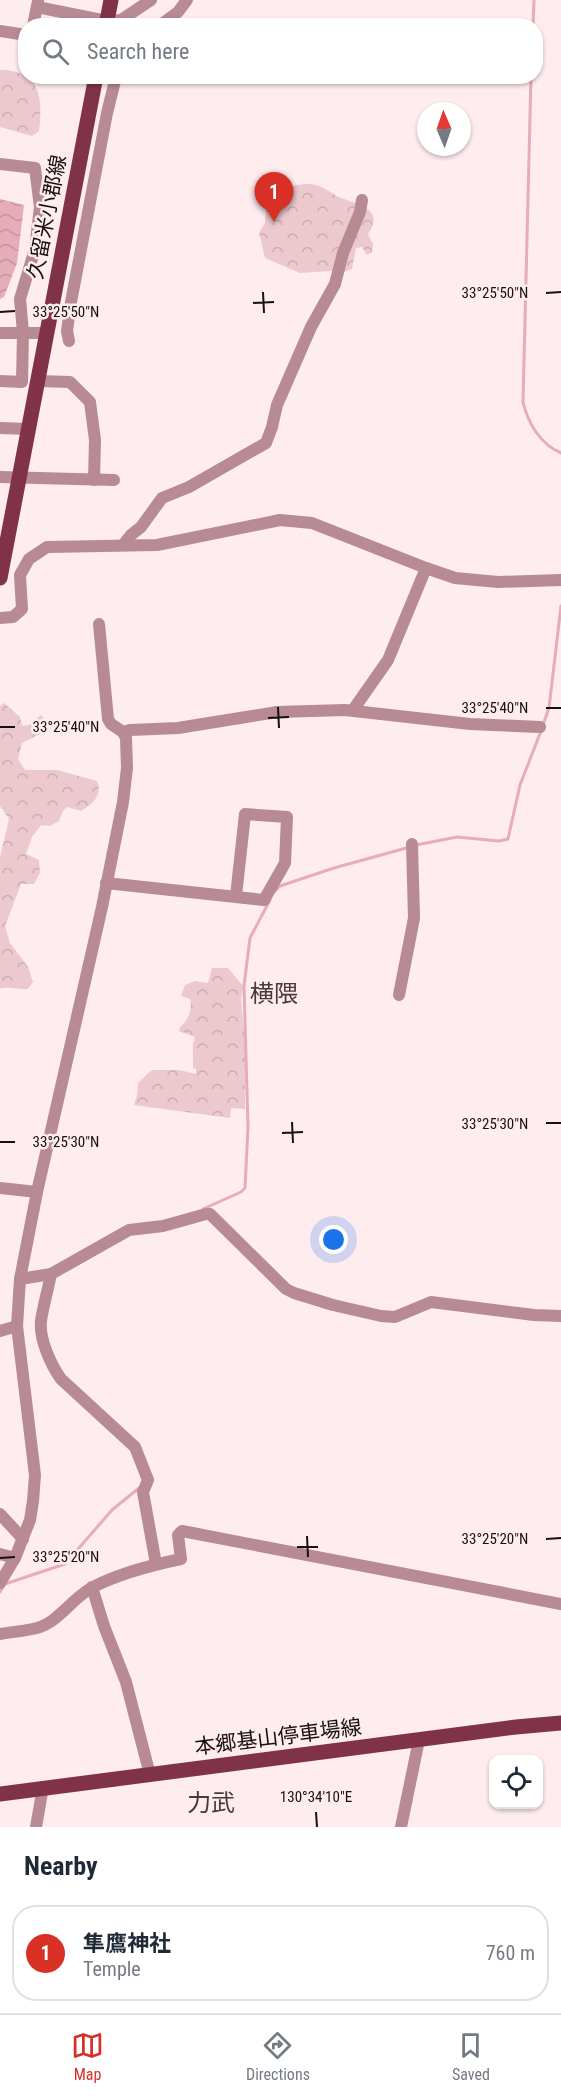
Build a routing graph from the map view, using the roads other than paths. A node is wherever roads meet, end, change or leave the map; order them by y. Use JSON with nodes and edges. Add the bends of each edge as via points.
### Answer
{"nodes":[{"id":1,"x":111,"y":0,"type":"edge"},
{"id":2,"x":151,"y":0,"type":"edge"},
{"id":3,"x":187,"y":0,"type":"edge"},
{"id":4,"x":37,"y":4,"type":"edge"},
{"id":5,"x":89,"y":18,"type":"edge"},
{"id":6,"x":108,"y":18,"type":"edge"},
{"id":7,"x":124,"y":18,"type":"edge"},
{"id":8,"x":170,"y":18,"type":"edge"},
{"id":9,"x":0,"y":31,"type":"edge"},
{"id":10,"x":18,"y":34,"type":"edge"},
{"id":11,"x":94,"y":84,"type":"edge"},
{"id":12,"x":114,"y":84,"type":"edge"},
{"id":13,"x":0,"y":164,"type":"edge"},
{"id":14,"x":362,"y":200,"type":"dead end"},
{"id":15,"x":23,"y":332,"type":"junction"},
{"id":16,"x":0,"y":333,"type":"edge"},
{"id":17,"x":46,"y":333,"type":"junction"},
{"id":18,"x":69,"y":341,"type":"dead end"},
{"id":19,"x":0,"y":381,"type":"edge"},
{"id":20,"x":38,"y":381,"type":"junction"},
{"id":21,"x":0,"y":428,"type":"edge"},
{"id":22,"x":29,"y":429,"type":"junction"},
{"id":23,"x":0,"y":477,"type":"edge"},
{"id":24,"x":19,"y":477,"type":"junction"},
{"id":25,"x":93,"y":480,"type":"junction"},
{"id":26,"x":114,"y":480,"type":"dead end"},
{"id":27,"x":123,"y":545,"type":"junction"},
{"id":28,"x":426,"y":568,"type":"junction"},
{"id":29,"x":0,"y":578,"type":"edge"},
{"id":30,"x":561,"y":580,"type":"edge"},
{"id":31,"x":0,"y":618,"type":"edge"},
{"id":32,"x":99,"y":624,"type":"dead end"},
{"id":33,"x":353,"y":710,"type":"junction"},
{"id":34,"x":540,"y":727,"type":"dead end"},
{"id":35,"x":123,"y":732,"type":"junction"},
{"id":36,"x":412,"y":844,"type":"dead end"},
{"id":37,"x":106,"y":883,"type":"junction"},
{"id":38,"x":236,"y":896,"type":"junction"},
{"id":39,"x":399,"y":996,"type":"dead end"},
{"id":40,"x":0,"y":1188,"type":"edge"},
{"id":41,"x":37,"y":1192,"type":"junction"},
{"id":42,"x":51,"y":1274,"type":"junction"},
{"id":43,"x":20,"y":1279,"type":"junction"},
{"id":44,"x":561,"y":1316,"type":"edge"},
{"id":45,"x":17,"y":1326,"type":"junction"},
{"id":46,"x":0,"y":1331,"type":"edge"},
{"id":47,"x":0,"y":1514,"type":"edge"},
{"id":48,"x":23,"y":1539,"type":"junction"},
{"id":49,"x":0,"y":1554,"type":"edge"},
{"id":50,"x":15,"y":1558,"type":"junction"},
{"id":51,"x":156,"y":1564,"type":"junction"},
{"id":52,"x":0,"y":1583,"type":"edge"},
{"id":53,"x":92,"y":1587,"type":"junction"},
{"id":54,"x":561,"y":1604,"type":"edge"},
{"id":55,"x":0,"y":1634,"type":"edge"},
{"id":56,"x":561,"y":1723,"type":"edge"},
{"id":57,"x":418,"y":1740,"type":"junction"},
{"id":58,"x":150,"y":1775,"type":"junction"},
{"id":59,"x":43,"y":1787,"type":"junction"},
{"id":60,"x":0,"y":1794,"type":"edge"},
{"id":61,"x":36,"y":1827,"type":"edge"},
{"id":62,"x":400,"y":1827,"type":"edge"}],
"edges":[{"from":1,"to":6,"type":"main road"},
{"from":2,"to":7,"type":"street"},
{"from":3,"to":8,"type":"street"},
{"from":4,"to":5,"type":"street"},
{"from":9,"to":10,"type":"street"},
{"from":11,"to":17,"type":"main road","name":"久留米小郡線"},
{"from":12,"to":18,"type":"street","via":[[71,302],[66,331]]},
{"from":13,"to":15,"type":"street","via":[[35,168],[39,192],[35,249],[20,299]]},
{"from":14,"to":27,"type":"street","via":[[331,294],[311,327],[277,405],[266,443],[162,498]]},
{"from":15,"to":16,"type":"street"},
{"from":15,"to":17,"type":"street"},
{"from":15,"to":19,"type":"street","via":[[22,382]]},
{"from":17,"to":20,"type":"main road","name":"久留米小郡線"},
{"from":20,"to":22,"type":"main road","name":"久留米小郡線"},
{"from":20,"to":25,"type":"street","via":[[70,382],[90,402],[95,440]]},
{"from":21,"to":22,"type":"street"},
{"from":22,"to":24,"type":"main road","name":"久留米小郡線"},
{"from":23,"to":24,"type":"street"},
{"from":24,"to":25,"type":"street"},
{"from":24,"to":29,"type":"main road","name":"久留米小郡線"},
{"from":25,"to":26,"type":"street"},
{"from":27,"to":28,"type":"street","via":[[157,545],[253,524],[297,520],[333,530]]},
{"from":27,"to":31,"type":"street","via":[[59,546],[38,552],[20,575],[22,609],[13,617]]},
{"from":28,"to":30,"type":"street","via":[[473,581]]},
{"from":28,"to":33,"type":"street","via":[[388,660]]},
{"from":32,"to":35,"type":"street","via":[[108,719]]},
{"from":33,"to":34,"type":"street","via":[[470,724]]},
{"from":33,"to":35,"type":"street","via":[[277,712],[178,728]]},
{"from":35,"to":37,"type":"street","via":[[127,768]]},
{"from":36,"to":39,"type":"street","via":[[414,918]]},
{"from":37,"to":38,"type":"street"},
{"from":37,"to":41,"type":"street"},
{"from":38,"to":38,"type":"street","via":[[264,900],[272,890],[285,862],[286,817],[245,814]]},
{"from":40,"to":41,"type":"street"},
{"from":41,"to":43,"type":"street"},
{"from":42,"to":43,"type":"street"},
{"from":42,"to":44,"type":"street","via":[[129,1230],[180,1223],[210,1214],[286,1289],[333,1305],[395,1317],[431,1302]]},
{"from":42,"to":51,"type":"street","via":[[41,1322],[51,1361],[61,1379],[135,1448],[148,1480],[143,1492]]},
{"from":43,"to":45,"type":"street"},
{"from":45,"to":46,"type":"street"},
{"from":45,"to":48,"type":"street","via":[[34,1476],[33,1501]]},
{"from":47,"to":48,"type":"street"},
{"from":48,"to":50,"type":"street"},
{"from":49,"to":50,"type":"street"},
{"from":50,"to":52,"type":"street"},
{"from":51,"to":53,"type":"street"},
{"from":51,"to":54,"type":"street","via":[[181,1559],[178,1535],[182,1531]]},
{"from":53,"to":55,"type":"street","via":[[38,1628]]},
{"from":53,"to":58,"type":"street","via":[[126,1682]]},
{"from":56,"to":57,"type":"main road","name":"本郷基山停車場線"},
{"from":57,"to":58,"type":"main road","name":"本郷基山停車場線"},
{"from":57,"to":62,"type":"street"},
{"from":58,"to":59,"type":"main road","name":"本郷基山停車場線"},
{"from":59,"to":60,"type":"main road","name":"本郷基山停車場線"},
{"from":59,"to":61,"type":"street"}]}
